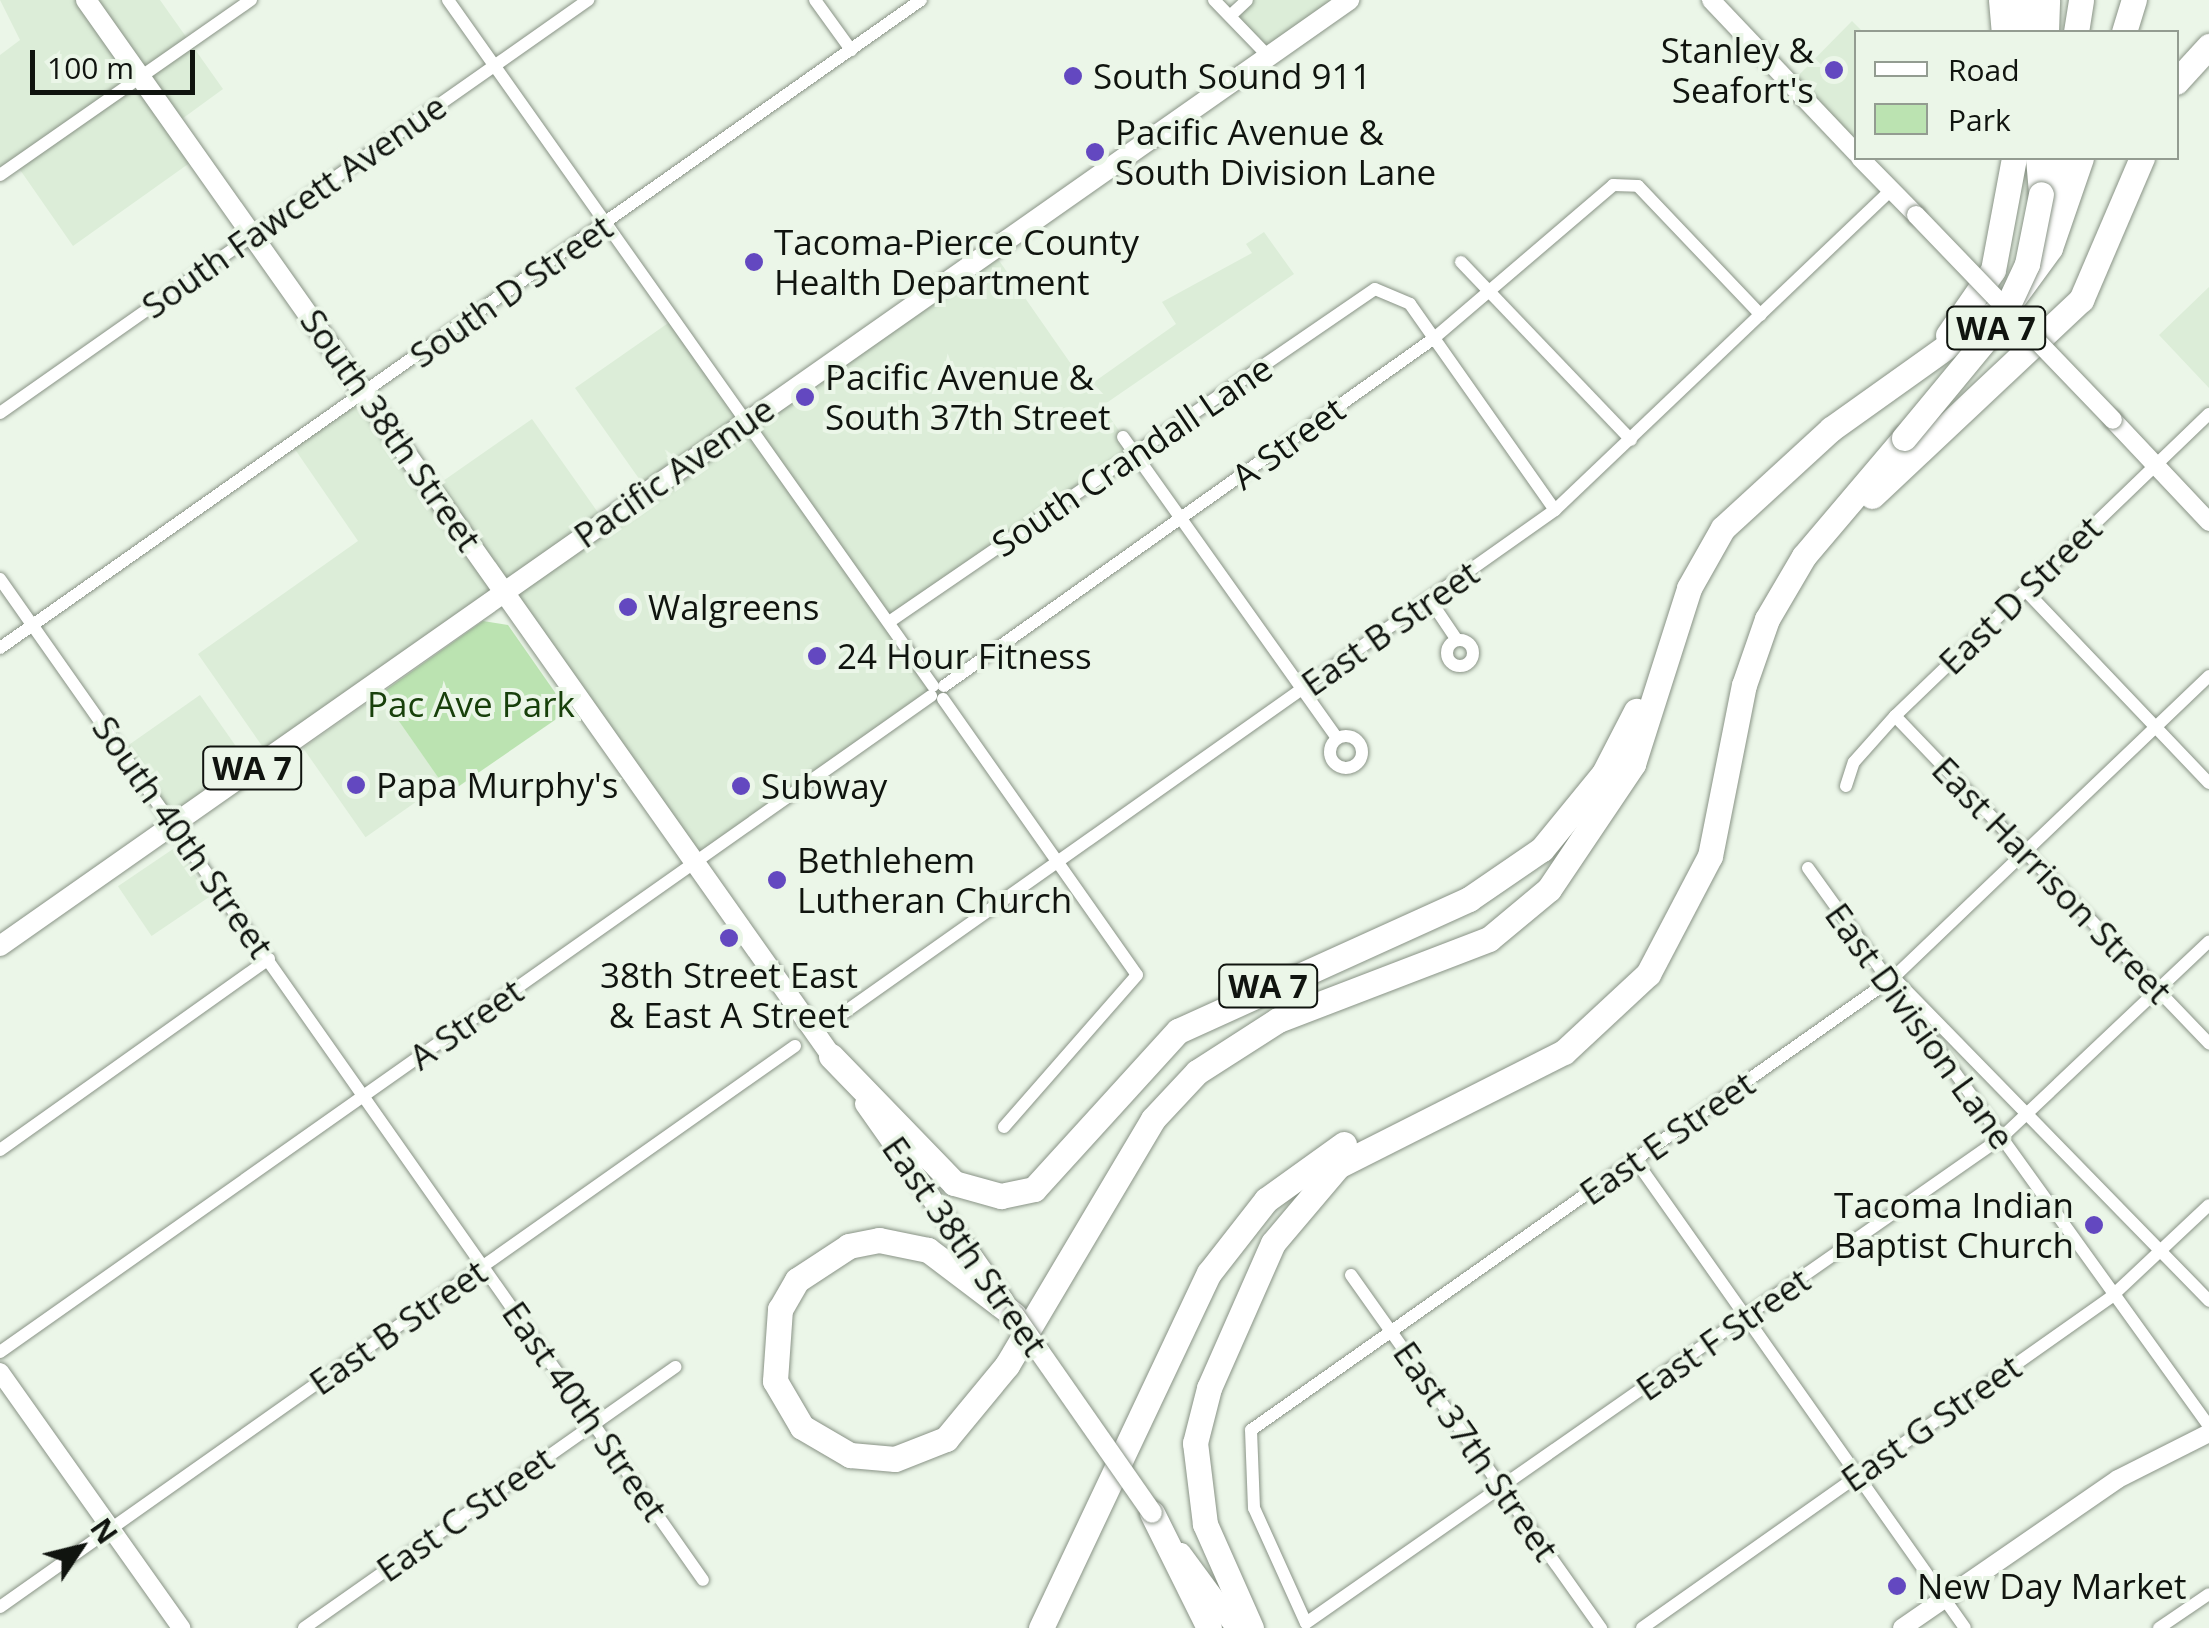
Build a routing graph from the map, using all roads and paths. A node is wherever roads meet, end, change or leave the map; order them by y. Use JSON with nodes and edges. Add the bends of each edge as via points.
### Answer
{"nodes":[{"id":1,"x":86,"y":0,"type":"edge"},
{"id":2,"x":250,"y":0,"type":"edge"},
{"id":3,"x":448,"y":0,"type":"edge"},
{"id":4,"x":588,"y":0,"type":"edge"},
{"id":5,"x":816,"y":0,"type":"edge"},
{"id":6,"x":921,"y":0,"type":"edge"},
{"id":7,"x":1214,"y":0,"type":"edge"},
{"id":8,"x":1247,"y":0,"type":"edge"},
{"id":9,"x":1349,"y":0,"type":"edge"},
{"id":10,"x":1711,"y":0,"type":"edge"},
{"id":11,"x":2001,"y":0,"type":"edge"},
{"id":12,"x":2025,"y":0,"type":"edge"},
{"id":13,"x":2047,"y":0,"type":"edge"},
{"id":14,"x":2081,"y":0,"type":"edge"},
{"id":15,"x":2134,"y":0,"type":"edge"},
{"id":16,"x":1230,"y":16,"type":"junction"},
{"id":17,"x":2004,"y":30,"type":"edge"},
{"id":18,"x":2028,"y":30,"type":"edge"},
{"id":19,"x":2046,"y":30,"type":"edge"},
{"id":20,"x":2076,"y":30,"type":"edge"},
{"id":21,"x":2125,"y":30,"type":"edge"},
{"id":22,"x":2209,"y":46,"type":"edge"},
{"id":23,"x":851,"y":50,"type":"junction"},
{"id":24,"x":1268,"y":56,"type":"junction"},
{"id":25,"x":495,"y":66,"type":"junction"},
{"id":26,"x":141,"y":77,"type":"junction"},
{"id":27,"x":2179,"y":79,"type":"edge"},
{"id":28,"x":1854,"y":152,"type":"edge"},
{"id":29,"x":1862,"y":160,"type":"edge"},
{"id":30,"x":2014,"y":160,"type":"edge"},
{"id":31,"x":2040,"y":160,"type":"edge"},
{"id":32,"x":2058,"y":160,"type":"edge"},
{"id":33,"x":2080,"y":160,"type":"edge"},
{"id":34,"x":2141,"y":160,"type":"edge"},
{"id":35,"x":0,"y":175,"type":"edge"},
{"id":36,"x":1891,"y":190,"type":"junction"},
{"id":37,"x":608,"y":224,"type":"junction"},
{"id":38,"x":252,"y":234,"type":"junction"},
{"id":39,"x":1461,"y":262,"type":"dead end"},
{"id":40,"x":1488,"y":290,"type":"junction"},
{"id":41,"x":1761,"y":315,"type":"junction"},
{"id":42,"x":1948,"y":336,"type":"junction"},
{"id":43,"x":1434,"y":339,"type":"junction"},
{"id":44,"x":365,"y":394,"type":"junction"},
{"id":45,"x":1868,"y":404,"type":"junction"},
{"id":46,"x":0,"y":413,"type":"edge"},
{"id":47,"x":2209,"y":414,"type":"edge"},
{"id":48,"x":746,"y":420,"type":"junction"},
{"id":49,"x":1123,"y":437,"type":"dead end"},
{"id":50,"x":1631,"y":440,"type":"junction"},
{"id":51,"x":1133,"y":451,"type":"junction"},
{"id":52,"x":2154,"y":464,"type":"junction"},
{"id":53,"x":1555,"y":510,"type":"junction"},
{"id":54,"x":1181,"y":520,"type":"junction"},
{"id":55,"x":2209,"y":522,"type":"edge"},
{"id":56,"x":1804,"y":556,"type":"junction"},
{"id":57,"x":0,"y":580,"type":"edge"},
{"id":58,"x":505,"y":590,"type":"junction"},
{"id":59,"x":2026,"y":591,"type":"junction"},
{"id":60,"x":1430,"y":600,"type":"junction"},
{"id":61,"x":1678,"y":620,"type":"junction"},
{"id":62,"x":888,"y":622,"type":"junction"},
{"id":63,"x":32,"y":625,"type":"junction"},
{"id":64,"x":1457,"y":640,"type":"dead end"},
{"id":65,"x":0,"y":648,"type":"edge"},
{"id":66,"x":2209,"y":676,"type":"edge"},
{"id":67,"x":1302,"y":690,"type":"junction"},
{"id":68,"x":938,"y":692,"type":"junction"},
{"id":69,"x":1895,"y":716,"type":"junction"},
{"id":70,"x":2156,"y":727,"type":"junction"},
{"id":71,"x":1336,"y":738,"type":"dead end"},
{"id":72,"x":2209,"y":783,"type":"edge"},
{"id":73,"x":1846,"y":786,"type":"dead end"},
{"id":74,"x":173,"y":824,"type":"junction"},
{"id":75,"x":2026,"y":852,"type":"junction"},
{"id":76,"x":694,"y":862,"type":"junction"},
{"id":77,"x":1058,"y":862,"type":"junction"},
{"id":78,"x":1808,"y":868,"type":"dead end"},
{"id":79,"x":2209,"y":941,"type":"edge"},
{"id":80,"x":0,"y":946,"type":"edge"},
{"id":81,"x":269,"y":960,"type":"junction"},
{"id":82,"x":1893,"y":978,"type":"junction"},
{"id":83,"x":2158,"y":990,"type":"junction"},
{"id":84,"x":844,"y":1012,"type":"dead end"},
{"id":85,"x":2209,"y":1044,"type":"edge"},
{"id":86,"x":795,"y":1046,"type":"dead end"},
{"id":87,"x":831,"y":1056,"type":"junction"},
{"id":88,"x":1525,"y":1073,"type":"junction"},
{"id":89,"x":365,"y":1095,"type":"junction"},
{"id":90,"x":2032,"y":1113,"type":"junction"},
{"id":91,"x":1004,"y":1128,"type":"dead end"},
{"id":92,"x":2000,"y":1138,"type":"junction"},
{"id":93,"x":0,"y":1150,"type":"edge"},
{"id":94,"x":1636,"y":1160,"type":"junction"},
{"id":95,"x":2209,"y":1205,"type":"edge"},
{"id":96,"x":2161,"y":1250,"type":"junction"},
{"id":97,"x":484,"y":1266,"type":"junction"},
{"id":98,"x":1351,"y":1275,"type":"dead end"},
{"id":99,"x":2111,"y":1297,"type":"junction"},
{"id":100,"x":2209,"y":1301,"type":"edge"},
{"id":101,"x":1014,"y":1315,"type":"junction"},
{"id":102,"x":1747,"y":1317,"type":"junction"},
{"id":103,"x":1393,"y":1332,"type":"junction"},
{"id":104,"x":0,"y":1352,"type":"edge"},
{"id":105,"x":676,"y":1367,"type":"dead end"},
{"id":106,"x":0,"y":1372,"type":"edge"},
{"id":107,"x":594,"y":1423,"type":"junction"},
{"id":108,"x":2209,"y":1430,"type":"edge"},
{"id":109,"x":1859,"y":1474,"type":"junction"},
{"id":110,"x":1501,"y":1489,"type":"junction"},
{"id":111,"x":1152,"y":1513,"type":"junction"},
{"id":112,"x":112,"y":1529,"type":"junction"},
{"id":113,"x":703,"y":1580,"type":"dead end"},
{"id":114,"x":2209,"y":1594,"type":"edge"},
{"id":115,"x":1945,"y":1598,"type":"junction"},
{"id":116,"x":0,"y":1607,"type":"edge"},
{"id":117,"x":1306,"y":1623,"type":"joint"},
{"id":118,"x":182,"y":1628,"type":"edge"},
{"id":119,"x":304,"y":1628,"type":"edge"},
{"id":120,"x":1042,"y":1628,"type":"edge"},
{"id":121,"x":1210,"y":1628,"type":"edge"},
{"id":122,"x":1236,"y":1628,"type":"edge"},
{"id":123,"x":1251,"y":1628,"type":"edge"},
{"id":124,"x":1600,"y":1628,"type":"edge"},
{"id":125,"x":1642,"y":1628,"type":"edge"},
{"id":126,"x":1902,"y":1628,"type":"edge"},
{"id":127,"x":1965,"y":1628,"type":"edge"},
{"id":128,"x":2160,"y":1628,"type":"edge"}],
"edges":[{"from":1,"to":26,"type":"main road","name":"South 38th Street"},
{"from":2,"to":26,"type":"street"},
{"from":3,"to":25,"type":"street"},
{"from":4,"to":25,"type":"street","name":"South Fawcett Avenue"},
{"from":5,"to":23,"type":"street"},
{"from":6,"to":23,"type":"street","name":"South D Street"},
{"from":7,"to":16,"type":"street"},
{"from":8,"to":16,"type":"street"},
{"from":9,"to":24,"type":"main road","name":"Pacific Avenue"},
{"from":10,"to":28,"type":"street"},
{"from":11,"to":17,"type":"highway"},
{"from":12,"to":18,"type":"highway"},
{"from":13,"to":19,"type":"highway"},
{"from":14,"to":20,"type":"highway"},
{"from":15,"to":21,"type":"highway"},
{"from":16,"to":24,"type":"street"},
{"from":22,"to":27,"type":"highway"},
{"from":23,"to":37,"type":"street","name":"South D Street"},
{"from":24,"to":48,"type":"main road","name":"Pacific Avenue"},
{"from":25,"to":37,"type":"street"},
{"from":25,"to":38,"type":"street","name":"South Fawcett Avenue"},
{"from":26,"to":35,"type":"street"},
{"from":26,"to":38,"type":"main road","name":"South 38th Street"},
{"from":29,"to":36,"type":"street"},
{"from":30,"to":42,"type":"highway","via":[[1993,270]]},
{"from":31,"to":56,"type":"highway","number":"WA 7","bridge":true,"via":[[2041,194],[2027,264],[2000,322]]},
{"from":32,"to":42,"type":"highway","via":[[2019,270]]},
{"from":33,"to":45,"type":"highway","via":[[2028,283]]},
{"from":34,"to":56,"type":"highway","via":[[2098,274],[2059,326]]},
{"from":36,"to":41,"type":"street","name":"East B Street"},
{"from":36,"to":52,"type":"street","bridge":true},
{"from":37,"to":44,"type":"street","name":"South D Street"},
{"from":37,"to":48,"type":"street"},
{"from":38,"to":44,"type":"main road","name":"South 38th Street"},
{"from":38,"to":46,"type":"street","name":"South Fawcett Avenue"},
{"from":39,"to":40,"type":"street"},
{"from":40,"to":41,"type":"street","name":"A Street","via":[[1618,183],[1645,192]]},
{"from":40,"to":43,"type":"street","name":"A Street"},
{"from":40,"to":50,"type":"street"},
{"from":41,"to":50,"type":"street","name":"East B Street"},
{"from":42,"to":45,"type":"highway"},
{"from":43,"to":51,"type":"street","name":"South Crandall Lane","via":[[1404,298],[1375,289]]},
{"from":43,"to":53,"type":"street"},
{"from":43,"to":54,"type":"street","name":"A Street"},
{"from":44,"to":58,"type":"main road","name":"South 38th Street","number":"WA 7"},
{"from":44,"to":63,"type":"street","name":"South D Street"},
{"from":45,"to":61,"type":"highway","number":"WA 7","via":[[1733,516]]},
{"from":47,"to":52,"type":"street","name":"East D Street"},
{"from":48,"to":58,"type":"main road","name":"Pacific Avenue"},
{"from":48,"to":62,"type":"street"},
{"from":49,"to":51,"type":"street"},
{"from":50,"to":53,"type":"street","name":"East B Street"},
{"from":51,"to":54,"type":"street"},
{"from":51,"to":62,"type":"street","name":"South Crandall Lane"},
{"from":52,"to":55,"type":"street"},
{"from":52,"to":59,"type":"street","name":"East D Street"},
{"from":53,"to":60,"type":"street","name":"East B Street"},
{"from":54,"to":67,"type":"street"},
{"from":54,"to":68,"type":"street","name":"A Street"},
{"from":56,"to":88,"type":"highway","number":"WA 7","via":[[1757,646],[1710,856],[1676,932],[1614,1014]]},
{"from":57,"to":63,"type":"street","name":"South 40th Street"},
{"from":58,"to":74,"type":"main road","name":"Pacific Avenue","number":"WA 7"},
{"from":58,"to":76,"type":"main road","name":"South 38th Street","number":"WA 7"},
{"from":59,"to":69,"type":"street","name":"East D Street"},
{"from":59,"to":70,"type":"street"},
{"from":60,"to":64,"type":"street"},
{"from":60,"to":67,"type":"street","name":"East B Street"},
{"from":61,"to":87,"type":"highway","number":"WA 7","via":[[1604,772],[1542,848],[1469,899],[1178,1030],[1040,1186],[1001,1196],[954,1183]]},
{"from":61,"to":101,"type":"highway","via":[[1633,764],[1550,889],[1489,939],[1278,1020],[1196,1072],[1154,1120],[1007,1365],[946,1438],[895,1459],[850,1455],[802,1427],[775,1381],[780,1309],[796,1280],[849,1246],[879,1240],[928,1250]]},
{"from":62,"to":68,"type":"street"},
{"from":63,"to":65,"type":"street","name":"South D Street"},
{"from":63,"to":74,"type":"street","name":"South 40th Street"},
{"from":66,"to":70,"type":"street","name":"East E Street"},
{"from":67,"to":71,"type":"street"},
{"from":67,"to":77,"type":"street","name":"East B Street"},
{"from":68,"to":76,"type":"street","name":"A Street"},
{"from":68,"to":77,"type":"street"},
{"from":69,"to":73,"type":"street","name":"East D Street","via":[[1854,762]]},
{"from":69,"to":75,"type":"street","name":"East Harrison Street"},
{"from":70,"to":72,"type":"street"},
{"from":70,"to":75,"type":"street","name":"East E Street"},
{"from":74,"to":80,"type":"main road","name":"Pacific Avenue","number":"WA 7"},
{"from":74,"to":81,"type":"street","name":"South 40th Street"},
{"from":75,"to":82,"type":"street","name":"East E Street"},
{"from":75,"to":83,"type":"street","name":"East Harrison Street"},
{"from":76,"to":87,"type":"main road","name":"East 38th Street","number":"WA 7"},
{"from":76,"to":89,"type":"street","name":"A Street"},
{"from":77,"to":84,"type":"street","name":"East B Street"},
{"from":77,"to":91,"type":"street","via":[[1137,975]]},
{"from":78,"to":82,"type":"street","name":"East Division Lane"},
{"from":79,"to":83,"type":"street","name":"East F Street"},
{"from":81,"to":89,"type":"street","name":"South 40th Street"},
{"from":81,"to":93,"type":"street"},
{"from":82,"to":90,"type":"street"},
{"from":82,"to":92,"type":"street","name":"East Division Lane"},
{"from":82,"to":94,"type":"street","name":"East E Street"},
{"from":83,"to":85,"type":"street","name":"East Harrison Street"},
{"from":83,"to":90,"type":"street","name":"East F Street"},
{"from":86,"to":97,"type":"street","name":"East B Street"},
{"from":87,"to":101,"type":"main road","name":"East 38th Street","number":"WA 7"},
{"from":88,"to":120,"type":"highway","number":"WA 7","via":[[1378,1126],[1303,1172],[1241,1226],[1181,1324]]},
{"from":88,"to":123,"type":"highway","via":[[1364,1148],[1311,1190],[1273,1243],[1209,1388],[1195,1456],[1205,1524]]},
{"from":89,"to":97,"type":"street","name":"East 40th Street"},
{"from":89,"to":104,"type":"street","name":"A Street"},
{"from":90,"to":92,"type":"street","name":"East F Street"},
{"from":90,"to":96,"type":"street"},
{"from":92,"to":99,"type":"street","name":"East Division Lane"},
{"from":92,"to":102,"type":"street","name":"East F Street"},
{"from":94,"to":102,"type":"street"},
{"from":94,"to":103,"type":"street","name":"East E Street"},
{"from":95,"to":96,"type":"street","name":"East G Street"},
{"from":96,"to":99,"type":"street","name":"East G Street"},
{"from":96,"to":100,"type":"street"},
{"from":97,"to":107,"type":"street","name":"East 40th Street"},
{"from":97,"to":112,"type":"street","name":"East B Street"},
{"from":98,"to":103,"type":"street","name":"East 37th Street"},
{"from":99,"to":108,"type":"street","name":"East Division Lane"},
{"from":99,"to":109,"type":"street","name":"East G Street"},
{"from":101,"to":111,"type":"main road","name":"East 38th Street","number":"WA 7","bridge":true},
{"from":102,"to":109,"type":"street"},
{"from":102,"to":110,"type":"street","name":"East F Street"},
{"from":103,"to":110,"type":"street","name":"East 37th Street"},
{"from":103,"to":117,"type":"street","name":"East E Street","via":[[1250,1430],[1254,1508]]},
{"from":105,"to":107,"type":"street","name":"East C Street"},
{"from":106,"to":112,"type":"street"},
{"from":107,"to":113,"type":"street","name":"East 40th Street"},
{"from":107,"to":119,"type":"street","name":"East C Street"},
{"from":108,"to":115,"type":"street","via":[[2118,1479]]},
{"from":109,"to":115,"type":"street"},
{"from":109,"to":125,"type":"street","name":"East G Street"},
{"from":110,"to":117,"type":"street","name":"East F Street"},
{"from":110,"to":124,"type":"street","name":"East 37th Street"},
{"from":111,"to":121,"type":"highway"},
{"from":111,"to":122,"type":"main road","name":"East 38th Street","number":"WA 7"},
{"from":112,"to":116,"type":"street","name":"East B Street"},
{"from":112,"to":118,"type":"street"},
{"from":114,"to":128,"type":"street"},
{"from":115,"to":126,"type":"street"},
{"from":115,"to":127,"type":"street"}]}
